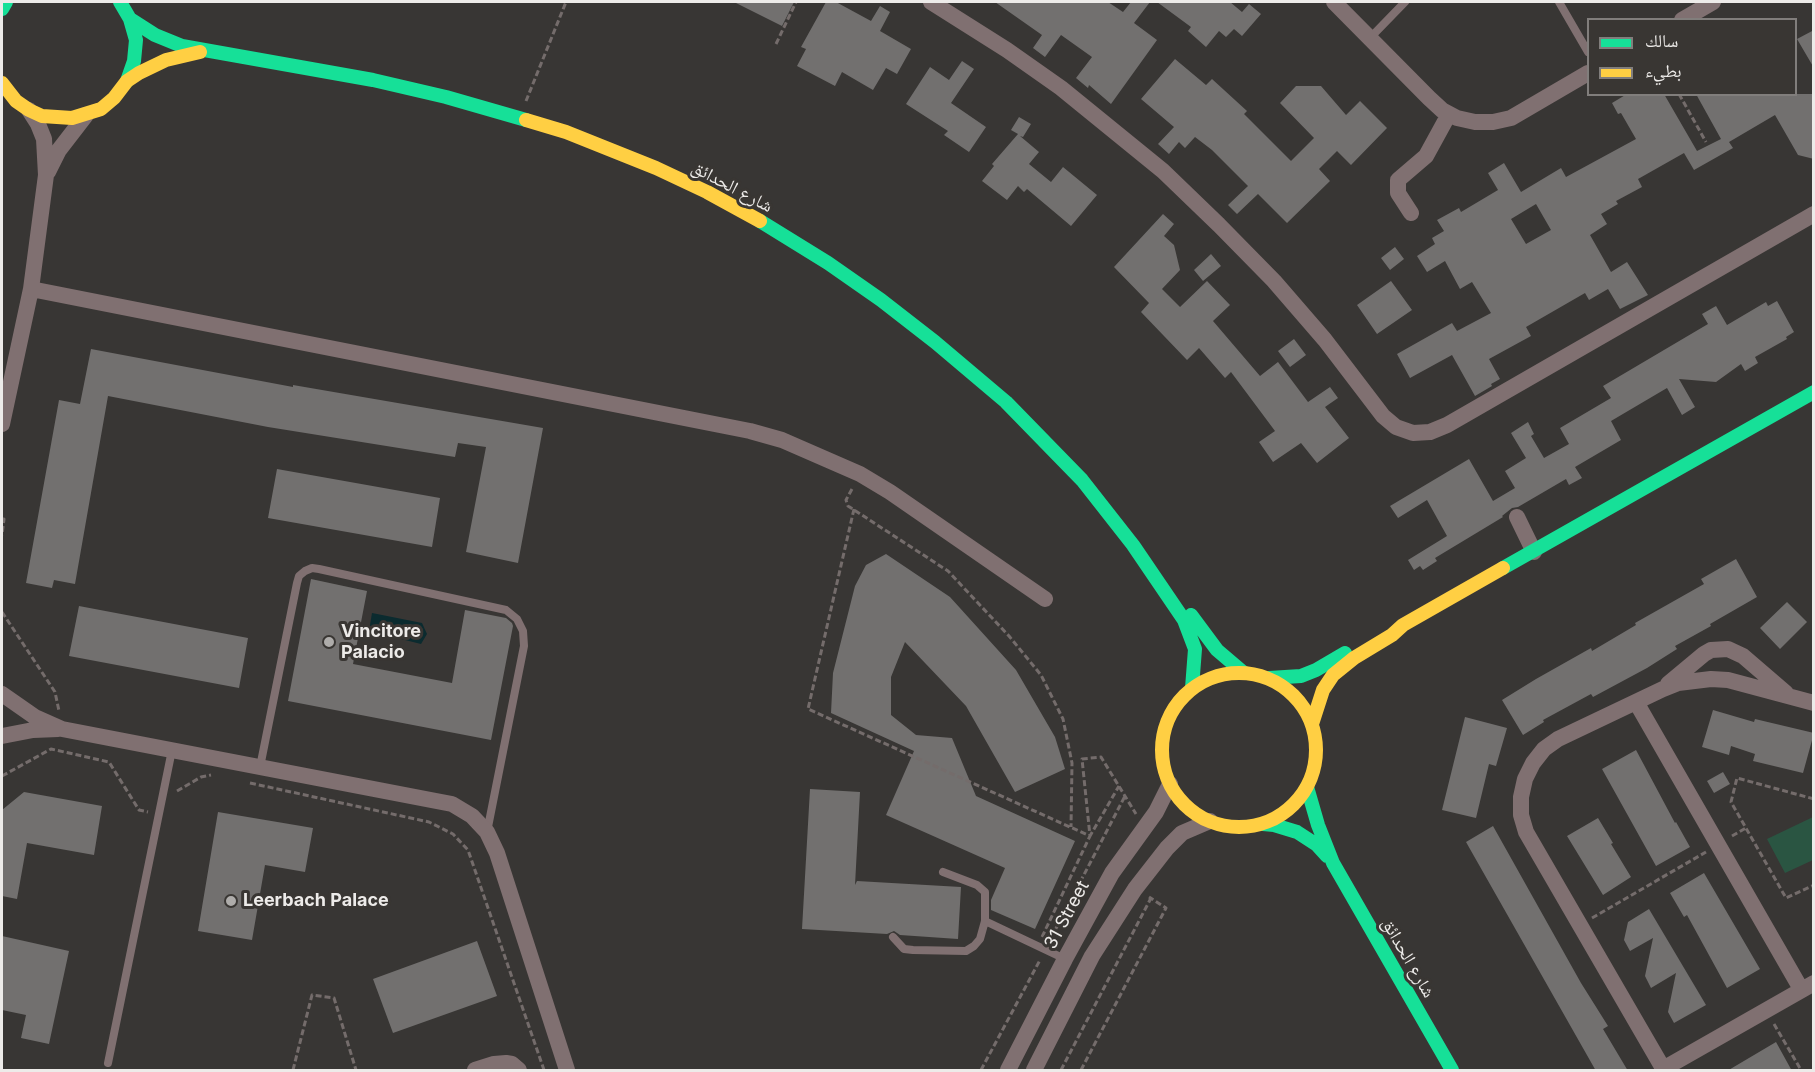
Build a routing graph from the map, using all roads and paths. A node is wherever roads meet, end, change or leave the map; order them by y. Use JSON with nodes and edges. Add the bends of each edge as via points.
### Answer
{"nodes":[{"id":1,"x":6,"y":2,"type":"edge"},
{"id":2,"x":120,"y":2,"type":"edge"},
{"id":3,"x":566,"y":2,"type":"edge"},
{"id":4,"x":796,"y":2,"type":"edge"},
{"id":5,"x":930,"y":2,"type":"edge"},
{"id":6,"x":1334,"y":2,"type":"edge"},
{"id":7,"x":1405,"y":2,"type":"edge"},
{"id":8,"x":1559,"y":2,"type":"edge"},
{"id":9,"x":1713,"y":2,"type":"edge"},
{"id":10,"x":956,"y":8,"type":"edge"},
{"id":11,"x":2,"y":9,"type":"edge"},
{"id":12,"x":1685,"y":18,"type":"edge"},
{"id":13,"x":130,"y":19,"type":"junction"},
{"id":14,"x":1370,"y":38,"type":"junction"},
{"id":15,"x":776,"y":44,"type":"dead end"},
{"id":16,"x":1587,"y":50,"type":"edge"},
{"id":17,"x":211,"y":51,"type":"junction"},
{"id":18,"x":1587,"y":74,"type":"edge"},
{"id":19,"x":127,"y":81,"type":"junction"},
{"id":20,"x":2,"y":83,"type":"edge"},
{"id":21,"x":1680,"y":96,"type":"edge"},
{"id":22,"x":29,"y":110,"type":"junction"},
{"id":23,"x":1449,"y":114,"type":"junction"},
{"id":24,"x":86,"y":115,"type":"junction"},
{"id":25,"x":519,"y":117,"type":"junction"},
{"id":26,"x":1706,"y":142,"type":"dead end"},
{"id":27,"x":46,"y":175,"type":"junction"},
{"id":28,"x":1411,"y":213,"type":"dead end"},
{"id":29,"x":1814,"y":214,"type":"edge"},
{"id":30,"x":32,"y":289,"type":"junction"},
{"id":31,"x":1814,"y":392,"type":"edge"},
{"id":32,"x":2,"y":424,"type":"edge"},
{"id":33,"x":860,"y":474,"type":"junction"},
{"id":34,"x":854,"y":509,"type":"junction"},
{"id":35,"x":1517,"y":517,"type":"dead end"},
{"id":36,"x":2,"y":519,"type":"edge"},
{"id":37,"x":2,"y":535,"type":"edge"},
{"id":38,"x":1133,"y":545,"type":"junction"},
{"id":39,"x":1534,"y":552,"type":"junction"},
{"id":40,"x":1045,"y":599,"type":"dead end"},
{"id":41,"x":2,"y":612,"type":"edge"},
{"id":42,"x":1403,"y":625,"type":"junction"},
{"id":43,"x":1244,"y":673,"type":"junction"},
{"id":44,"x":1269,"y":678,"type":"junction"},
{"id":45,"x":1192,"y":688,"type":"junction"},
{"id":46,"x":1663,"y":688,"type":"junction"},
{"id":47,"x":2,"y":694,"type":"edge"},
{"id":48,"x":1790,"y":697,"type":"junction"},
{"id":49,"x":1636,"y":702,"type":"junction"},
{"id":50,"x":1814,"y":703,"type":"edge"},
{"id":51,"x":1312,"y":724,"type":"junction"},
{"id":52,"x":62,"y":729,"type":"junction"},
{"id":53,"x":2,"y":736,"type":"edge"},
{"id":54,"x":172,"y":750,"type":"junction"},
{"id":55,"x":260,"y":767,"type":"junction"},
{"id":56,"x":2,"y":776,"type":"edge"},
{"id":57,"x":221,"y":777,"type":"dead end"},
{"id":58,"x":244,"y":782,"type":"dead end"},
{"id":59,"x":1170,"y":784,"type":"junction"},
{"id":60,"x":1119,"y":786,"type":"junction"},
{"id":61,"x":1307,"y":787,"type":"junction"},
{"id":62,"x":1125,"y":796,"type":"junction"},
{"id":63,"x":176,"y":798,"type":"dead end"},
{"id":64,"x":1814,"y":799,"type":"edge"},
{"id":65,"x":159,"y":814,"type":"junction"},
{"id":66,"x":1210,"y":821,"type":"junction"},
{"id":67,"x":1263,"y":824,"type":"junction"},
{"id":68,"x":1071,"y":827,"type":"junction"},
{"id":69,"x":1145,"y":829,"type":"junction"},
{"id":70,"x":487,"y":832,"type":"junction"},
{"id":71,"x":1090,"y":836,"type":"junction"},
{"id":72,"x":1718,"y":845,"type":"junction"},
{"id":73,"x":1333,"y":863,"type":"junction"},
{"id":74,"x":943,"y":872,"type":"dead end"},
{"id":75,"x":1814,"y":885,"type":"edge"},
{"id":76,"x":1135,"y":889,"type":"junction"},
{"id":77,"x":1151,"y":898,"type":"junction"},
{"id":78,"x":985,"y":921,"type":"junction"},
{"id":79,"x":1580,"y":925,"type":"junction"},
{"id":80,"x":893,"y":937,"type":"dead end"},
{"id":81,"x":1041,"y":948,"type":"junction"},
{"id":82,"x":1065,"y":959,"type":"junction"},
{"id":83,"x":1807,"y":986,"type":"edge"},
{"id":84,"x":1766,"y":1009,"type":"junction"},
{"id":85,"x":108,"y":1063,"type":"dead end"},
{"id":86,"x":1663,"y":1070,"type":"edge"},
{"id":87,"x":293,"y":1071,"type":"edge"},
{"id":88,"x":356,"y":1071,"type":"edge"},
{"id":89,"x":475,"y":1071,"type":"edge"},
{"id":90,"x":519,"y":1071,"type":"edge"},
{"id":91,"x":544,"y":1071,"type":"edge"},
{"id":92,"x":567,"y":1071,"type":"edge"},
{"id":93,"x":981,"y":1071,"type":"edge"},
{"id":94,"x":1008,"y":1071,"type":"edge"},
{"id":95,"x":1034,"y":1071,"type":"edge"},
{"id":96,"x":1061,"y":1071,"type":"edge"},
{"id":97,"x":1080,"y":1071,"type":"edge"},
{"id":98,"x":1452,"y":1071,"type":"edge"},
{"id":99,"x":1801,"y":1071,"type":"edge"}],
"edges":[{"from":1,"to":11,"type":"street"},
{"from":2,"to":13,"type":"street"},
{"from":3,"to":25,"type":"path"},
{"from":4,"to":15,"type":"path"},
{"from":5,"to":10,"type":"street"},
{"from":6,"to":14,"type":"street"},
{"from":7,"to":14,"type":"lane"},
{"from":8,"to":16,"type":"lane"},
{"from":9,"to":12,"type":"street"},
{"from":10,"to":29,"type":"street","via":[[1163,171],[1274,281],[1383,416],[1396,427],[1413,433],[1447,425]]},
{"from":13,"to":17,"type":"street","name":"شارع الحدائق","via":[[168,41]]},
{"from":13,"to":19,"type":"street","via":[[136,39],[135,61]]},
{"from":14,"to":23,"type":"street"},
{"from":17,"to":19,"type":"street","via":[[166,60]]},
{"from":17,"to":25,"type":"street","name":"شارع الحدائق","via":[[373,80]]},
{"from":18,"to":23,"type":"street","via":[[1511,118],[1475,122]]},
{"from":19,"to":24,"type":"street","via":[[101,109]]},
{"from":20,"to":22,"type":"street"},
{"from":21,"to":26,"type":"path"},
{"from":22,"to":24,"type":"street","via":[[57,119]]},
{"from":22,"to":27,"type":"street","via":[[44,140]]},
{"from":23,"to":28,"type":"street","via":[[1426,156],[1398,180],[1398,193]]},
{"from":24,"to":27,"type":"street","via":[[59,150]]},
{"from":25,"to":38,"type":"street","name":"شارع الحدائق","via":[[604,146],[707,192],[783,235],[872,294],[1006,402],[1082,480]]},
{"from":27,"to":30,"type":"street"},
{"from":30,"to":32,"type":"street"},
{"from":30,"to":33,"type":"street","via":[[750,431],[782,440]]},
{"from":31,"to":39,"type":"street"},
{"from":33,"to":34,"type":"path","via":[[846,500]]},
{"from":33,"to":40,"type":"street"},
{"from":34,"to":68,"type":"path","via":[[948,571],[1041,675],[1063,719],[1072,763]]},
{"from":34,"to":68,"type":"path","via":[[808,709]]},
{"from":35,"to":39,"type":"street"},
{"from":36,"to":37,"type":"path"},
{"from":38,"to":43,"type":"street","via":[[1151,559],[1217,650]]},
{"from":38,"to":45,"type":"street","via":[[1191,635],[1195,662]]},
{"from":39,"to":42,"type":"street"},
{"from":41,"to":52,"type":"path","via":[[56,692]]},
{"from":42,"to":44,"type":"street","via":[[1392,627],[1309,674]]},
{"from":42,"to":51,"type":"street","via":[[1334,675],[1323,690]]},
{"from":43,"to":44,"type":"street"},
{"from":43,"to":45,"type":"street","via":[[1217,675]]},
{"from":44,"to":51,"type":"street","via":[[1296,698]]},
{"from":45,"to":59,"type":"street","via":[[1180,699],[1165,726],[1162,756]]},
{"from":46,"to":48,"type":"street","via":[[1711,679]]},
{"from":46,"to":48,"type":"street","via":[[1704,654],[1728,649],[1743,656]]},
{"from":46,"to":49,"type":"street"},
{"from":47,"to":52,"type":"street","via":[[35,717]]},
{"from":48,"to":50,"type":"street"},
{"from":49,"to":72,"type":"street"},
{"from":49,"to":79,"type":"street","via":[[1558,739],[1544,749],[1525,779],[1521,815],[1526,832]]},
{"from":51,"to":61,"type":"street","via":[[1316,753]]},
{"from":52,"to":53,"type":"street"},
{"from":52,"to":54,"type":"street"},
{"from":54,"to":55,"type":"street"},
{"from":54,"to":65,"type":"lane"},
{"from":55,"to":70,"type":"street","via":[[452,804],[472,816]]},
{"from":55,"to":70,"type":"lane","via":[[297,583],[304,571],[319,569],[506,610],[517,619],[524,645]]},
{"from":56,"to":65,"type":"path","via":[[51,749],[110,762],[139,810]]},
{"from":57,"to":63,"type":"path","via":[[201,777],[178,790]]},
{"from":58,"to":91,"type":"path","via":[[429,822],[453,834],[468,850]]},
{"from":59,"to":66,"type":"street","via":[[1184,804]]},
{"from":59,"to":69,"type":"street","name":"31 Street"},
{"from":60,"to":62,"type":"path"},
{"from":60,"to":71,"type":"path"},
{"from":60,"to":71,"type":"path","via":[[1101,757],[1082,759]]},
{"from":61,"to":67,"type":"street","via":[[1289,810]]},
{"from":61,"to":73,"type":"street"},
{"from":62,"to":69,"type":"path"},
{"from":62,"to":81,"type":"path"},
{"from":64,"to":75,"type":"path","via":[[1737,778],[1731,802],[1786,898]]},
{"from":65,"to":85,"type":"lane"},
{"from":66,"to":67,"type":"street","via":[[1234,827]]},
{"from":66,"to":76,"type":"street","via":[[1182,833]]},
{"from":67,"to":73,"type":"street","via":[[1286,828],[1307,838]]},
{"from":68,"to":71,"type":"path"},
{"from":69,"to":82,"type":"street","name":"31 Street","via":[[1112,873]]},
{"from":70,"to":92,"type":"street"},
{"from":71,"to":81,"type":"path"},
{"from":72,"to":79,"type":"path"},
{"from":72,"to":83,"type":"street"},
{"from":73,"to":98,"type":"street","name":"شارع الحدائق"},
{"from":74,"to":78,"type":"lane","via":[[982,888],[986,897]]},
{"from":76,"to":77,"type":"path"},
{"from":76,"to":95,"type":"street","via":[[1092,956]]},
{"from":77,"to":96,"type":"path"},
{"from":77,"to":97,"type":"path","via":[[1166,908]]},
{"from":78,"to":80,"type":"lane","via":[[980,939],[966,951],[904,949]]},
{"from":78,"to":81,"type":"lane"},
{"from":79,"to":86,"type":"street"},
{"from":81,"to":82,"type":"lane"},
{"from":81,"to":93,"type":"path"},
{"from":82,"to":94,"type":"street","name":"31 Street"},
{"from":83,"to":84,"type":"street"},
{"from":84,"to":86,"type":"street"},
{"from":84,"to":99,"type":"path"},
{"from":87,"to":88,"type":"path","via":[[312,995],[334,998]]},
{"from":89,"to":90,"type":"street","via":[[506,1063]]}]}
